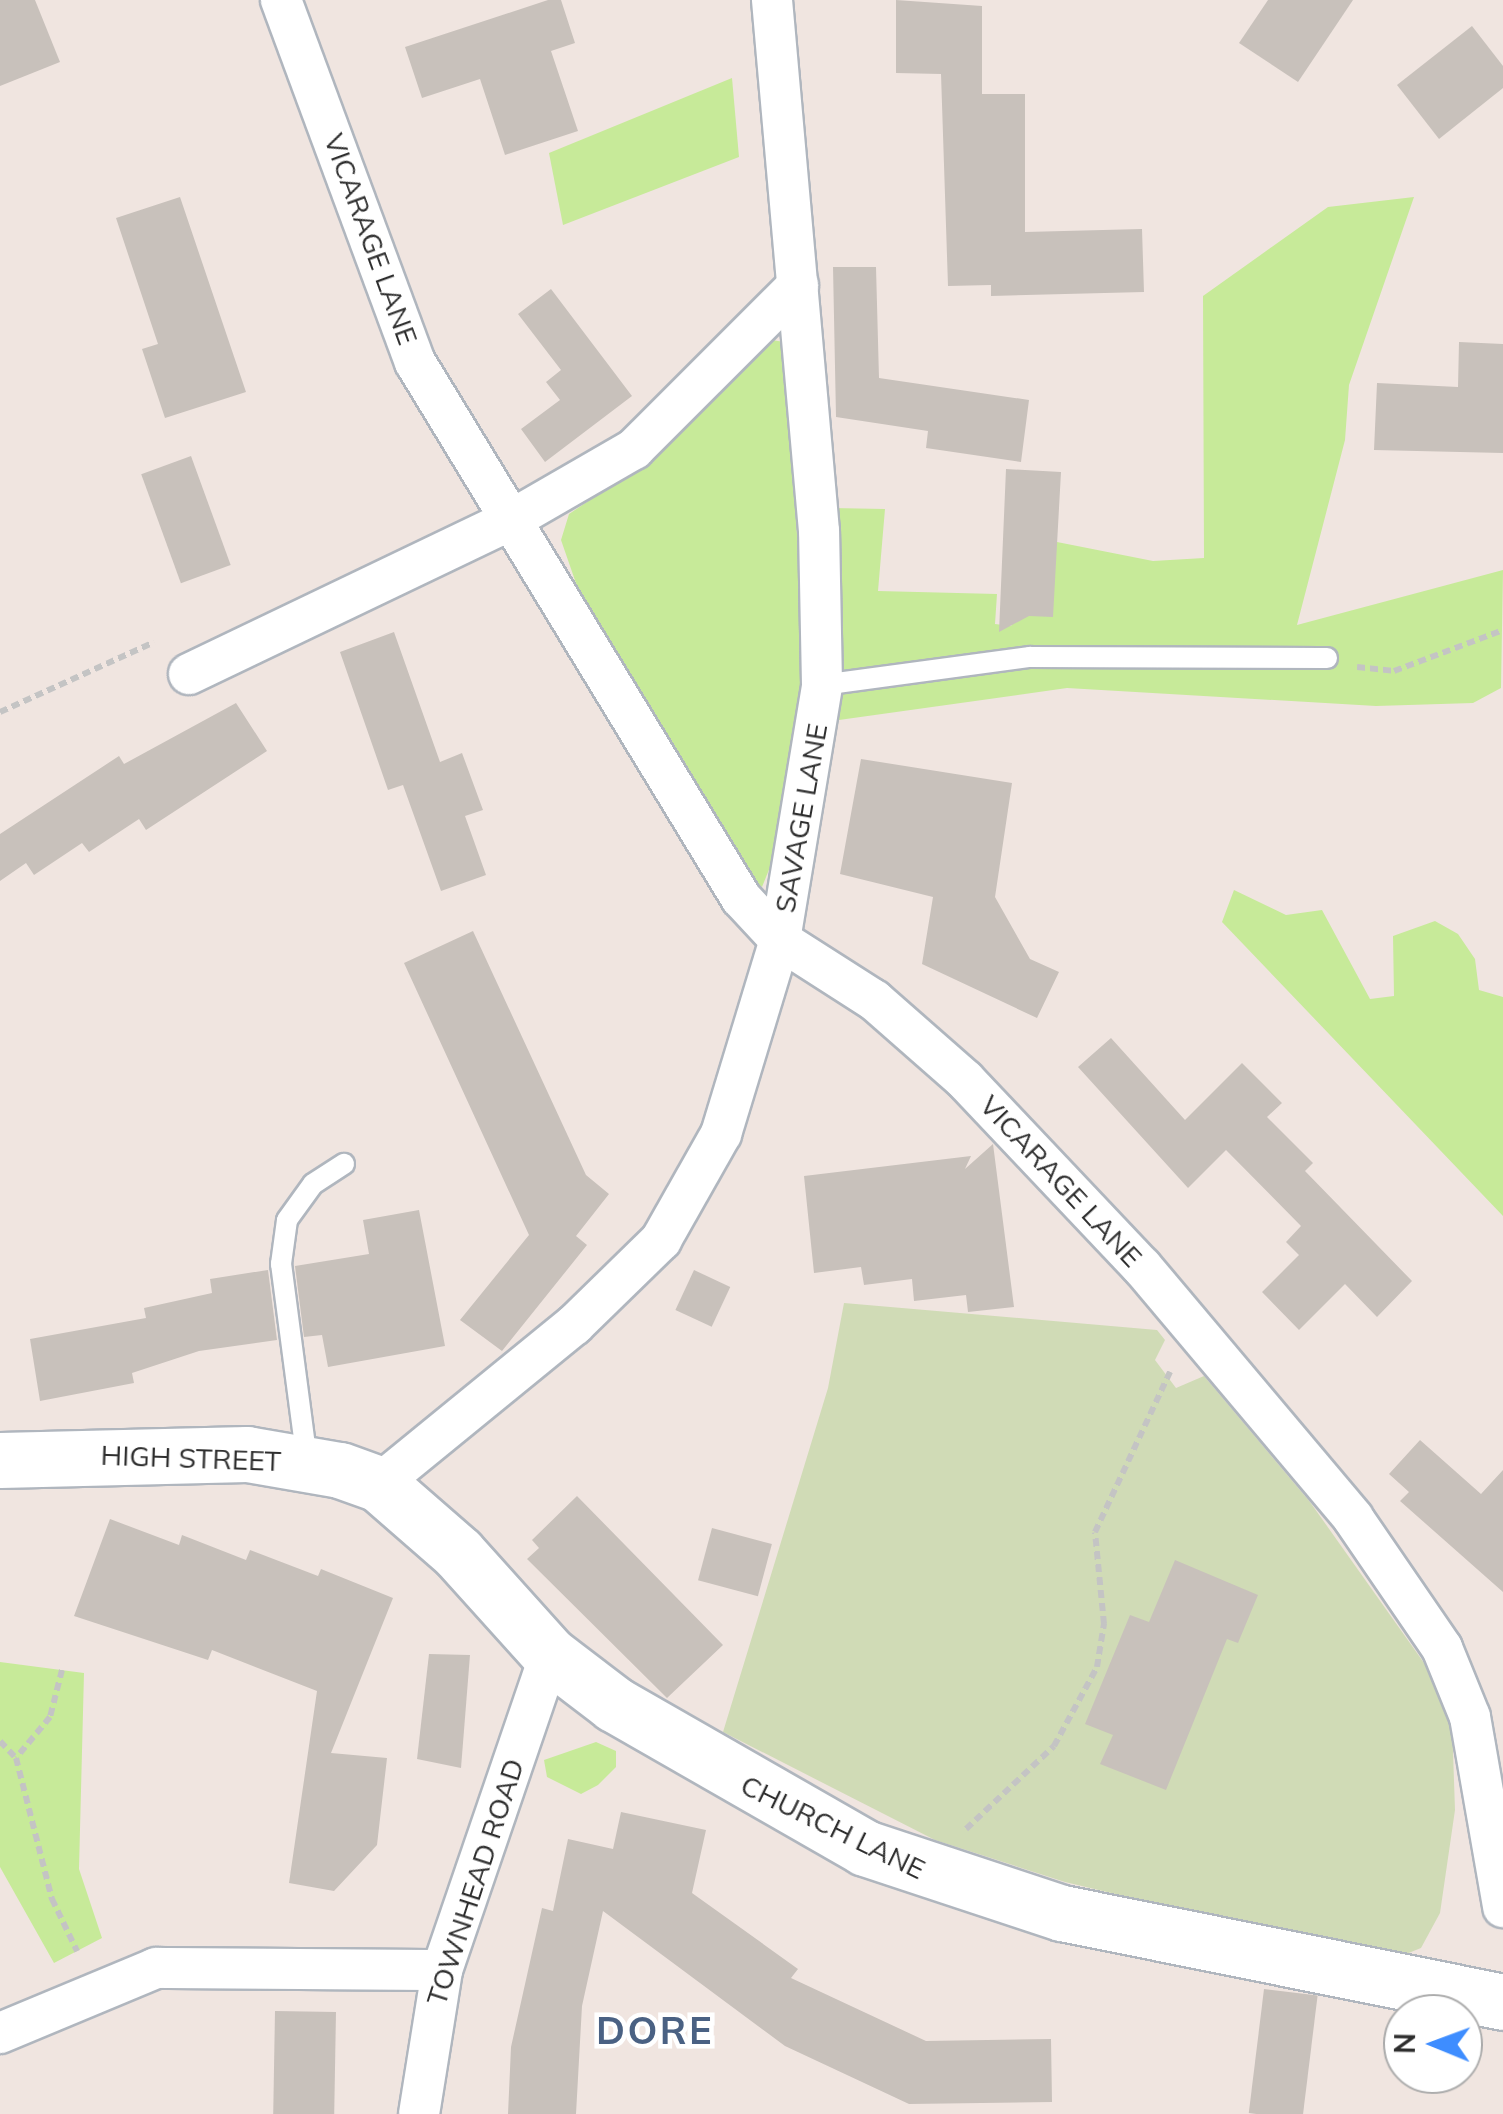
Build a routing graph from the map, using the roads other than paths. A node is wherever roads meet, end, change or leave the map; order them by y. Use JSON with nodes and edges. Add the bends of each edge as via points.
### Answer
{"nodes":[{"id":1,"x":281,"y":0,"type":"edge"},
{"id":2,"x":772,"y":0,"type":"edge"},
{"id":3,"x":798,"y":286,"type":"junction"},
{"id":4,"x":511,"y":520,"type":"junction"},
{"id":5,"x":1327,"y":658,"type":"road end"},
{"id":6,"x":189,"y":674,"type":"dead end"},
{"id":7,"x":822,"y":685,"type":"junction"},
{"id":8,"x":780,"y":940,"type":"junction"},
{"id":9,"x":344,"y":1164,"type":"dead end"},
{"id":10,"x":0,"y":1460,"type":"edge"},
{"id":11,"x":307,"y":1464,"type":"junction"},
{"id":12,"x":379,"y":1484,"type":"junction"},
{"id":13,"x":550,"y":1655,"type":"junction"},
{"id":14,"x":1503,"y":1907,"type":"edge"},
{"id":15,"x":442,"y":1970,"type":"junction"},
{"id":16,"x":1503,"y":2002,"type":"edge"},
{"id":17,"x":0,"y":2033,"type":"edge"},
{"id":18,"x":419,"y":2114,"type":"edge"}],
"edges":[{"from":1,"to":4,"type":"street","name":"VICARAGE LANE","via":[[396,322]]},
{"from":2,"to":3,"type":"street","name":"SAVAGE LANE"},
{"from":3,"to":4,"type":"street","via":[[634,449]]},
{"from":3,"to":7,"type":"street","name":"SAVAGE LANE"},
{"from":4,"to":6,"type":"street"},
{"from":4,"to":8,"type":"street","name":"VICARAGE LANE","via":[[740,898]]},
{"from":5,"to":7,"type":"lane","via":[[1030,657]]},
{"from":7,"to":8,"type":"street","name":"SAVAGE LANE"},
{"from":8,"to":12,"type":"street","name":"SAVAGE LANE","via":[[721,1134],[661,1240],[574,1325]]},
{"from":8,"to":14,"type":"street","name":"VICARAGE LANE","via":[[874,1000],[965,1080],[1205,1342],[1353,1518],[1442,1648],[1470,1717]]},
{"from":9,"to":11,"type":"lane","via":[[313,1184],[287,1220],[283,1249]]},
{"from":10,"to":11,"type":"street","name":"HIGH STREET","via":[[137,1452]]},
{"from":11,"to":12,"type":"street","name":"HIGH STREET"},
{"from":12,"to":13,"type":"street","name":"CHURCH LANE","via":[[458,1553]]},
{"from":13,"to":15,"type":"street","name":"TOWNHEAD ROAD"},
{"from":13,"to":16,"type":"street","name":"CHURCH LANE","via":[[742,1785],[950,1882],[1252,1957]]},
{"from":15,"to":17,"type":"street","via":[[156,1968]]},
{"from":15,"to":18,"type":"street","name":"TOWNHEAD ROAD"}]}
